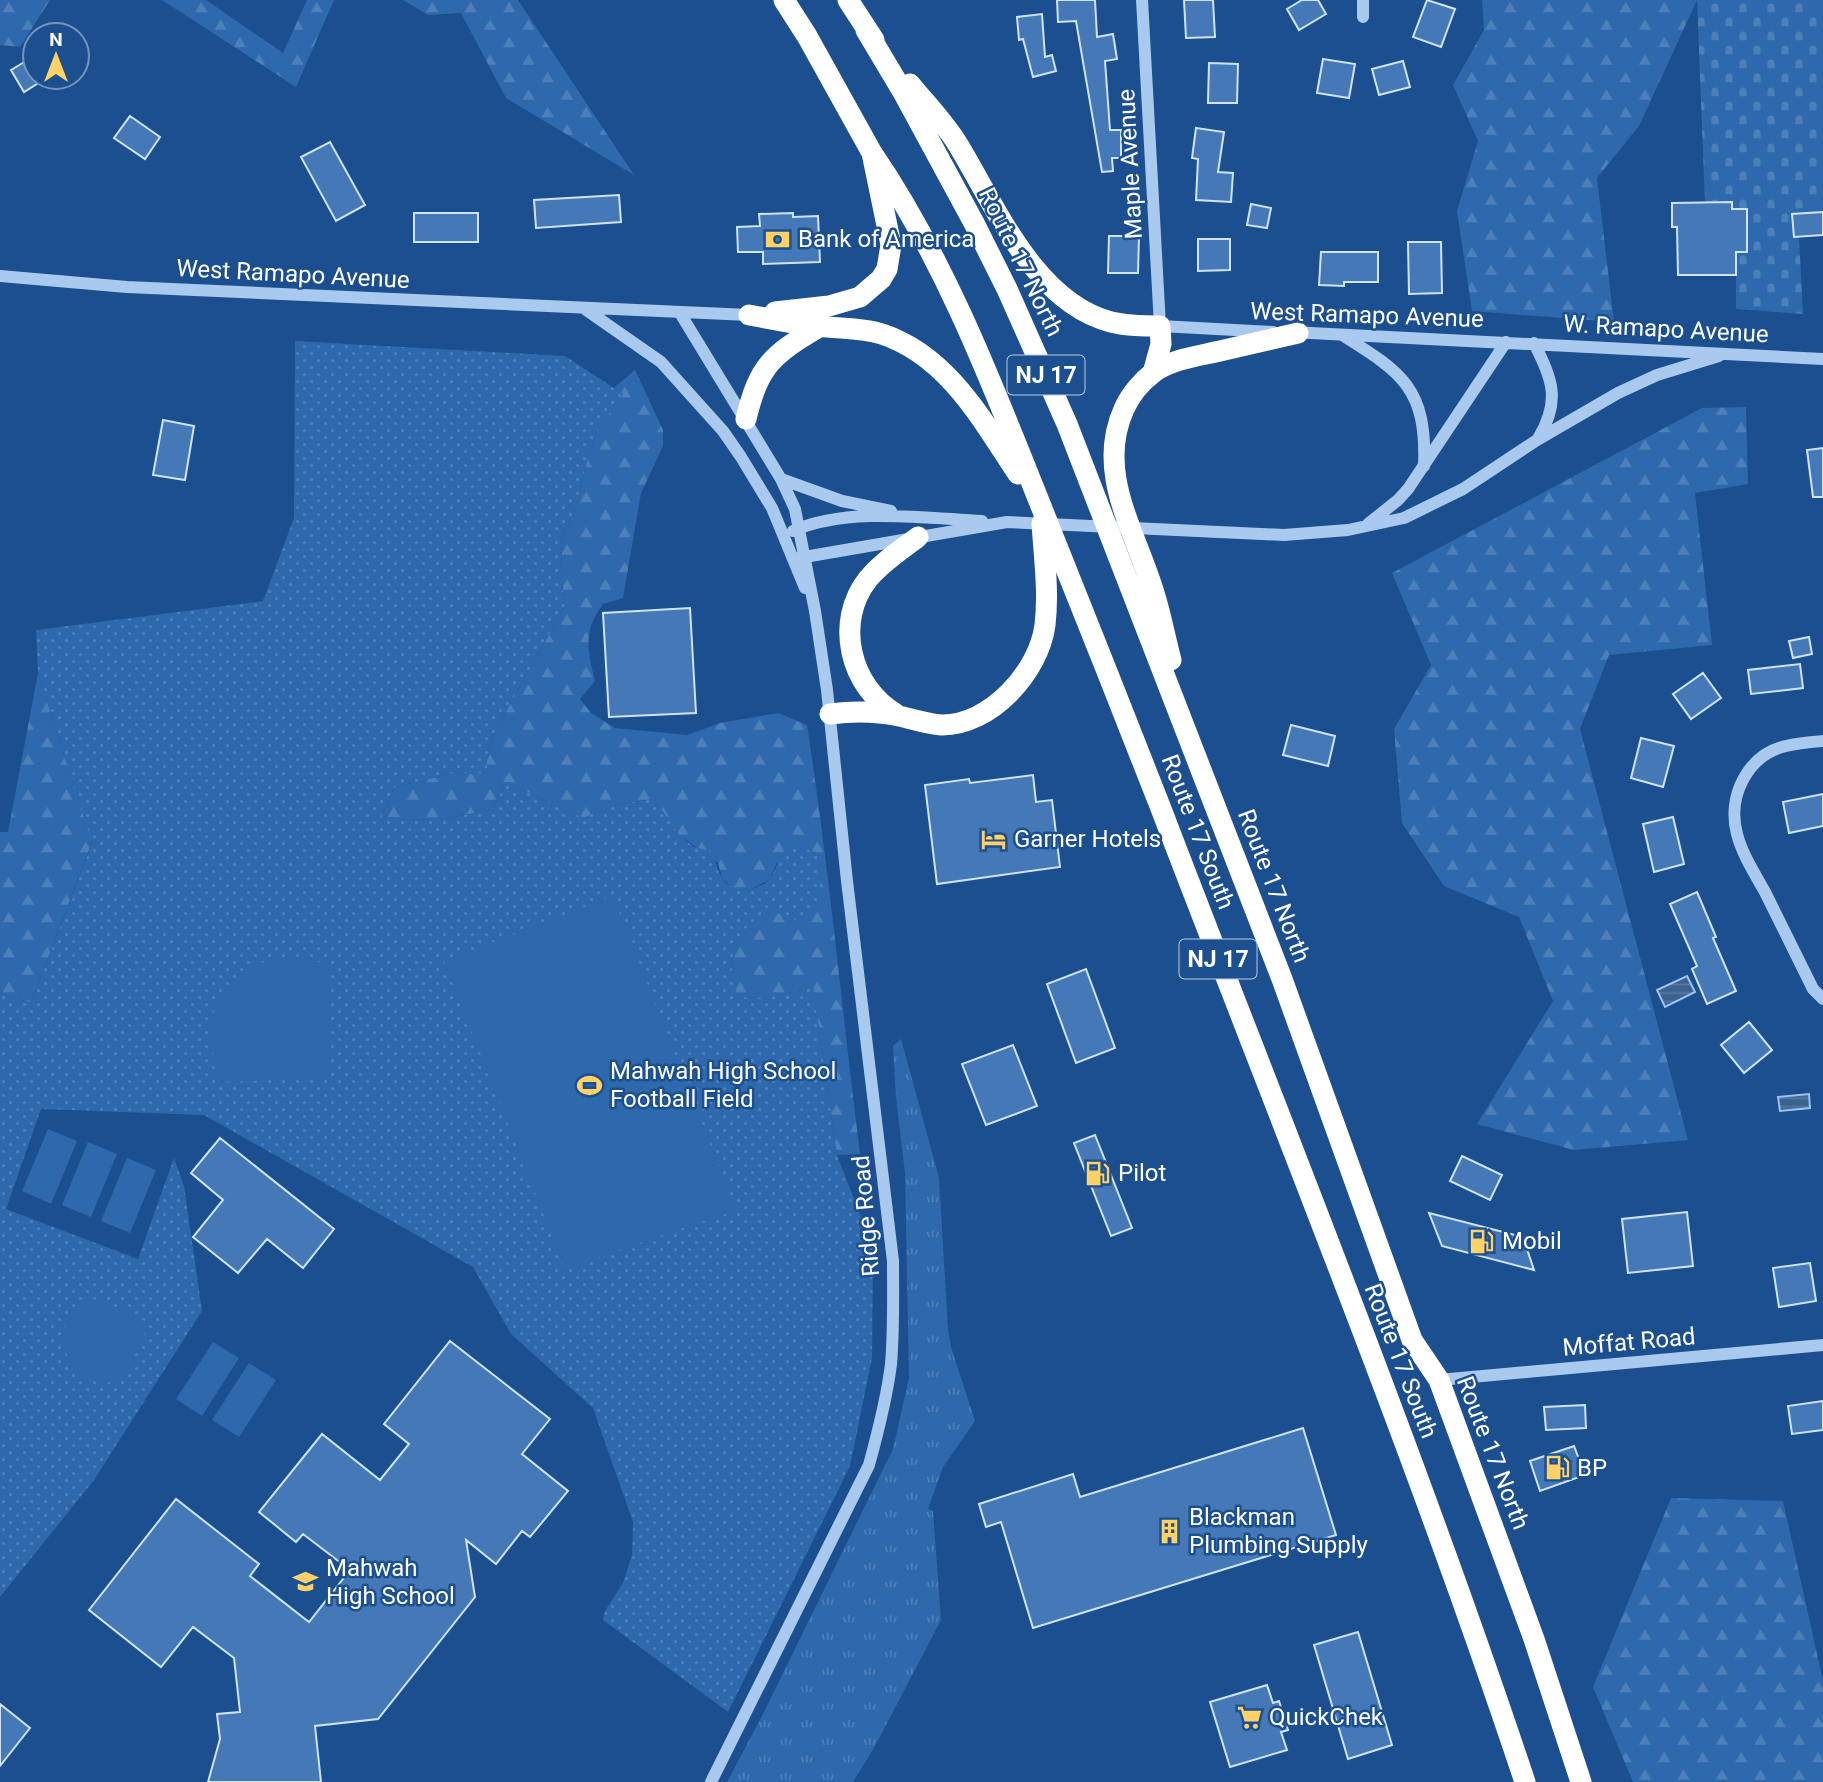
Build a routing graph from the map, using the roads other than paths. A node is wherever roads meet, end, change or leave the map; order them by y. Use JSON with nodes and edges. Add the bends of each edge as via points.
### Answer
{"nodes":[{"id":1,"x":784,"y":0,"type":"edge"},
{"id":2,"x":848,"y":0,"type":"edge"},
{"id":3,"x":1142,"y":0,"type":"edge"},
{"id":4,"x":1363,"y":0,"type":"edge"},
{"id":5,"x":1363,"y":18,"type":"dead end"},
{"id":6,"x":866,"y":30,"type":"junction"},
{"id":7,"x":872,"y":153,"type":"junction"},
{"id":8,"x":0,"y":276,"type":"edge"},
{"id":9,"x":584,"y":308,"type":"junction"},
{"id":10,"x":680,"y":313,"type":"junction"},
{"id":11,"x":749,"y":315,"type":"junction"},
{"id":12,"x":1160,"y":326,"type":"junction"},
{"id":13,"x":819,"y":327,"type":"junction"},
{"id":14,"x":1298,"y":333,"type":"junction"},
{"id":15,"x":1342,"y":335,"type":"junction"},
{"id":16,"x":1506,"y":342,"type":"junction"},
{"id":17,"x":1534,"y":343,"type":"junction"},
{"id":18,"x":1730,"y":353,"type":"junction"},
{"id":19,"x":1823,"y":359,"type":"edge"},
{"id":20,"x":1153,"y":373,"type":"junction"},
{"id":21,"x":746,"y":419,"type":"junction"},
{"id":22,"x":1537,"y":440,"type":"junction"},
{"id":23,"x":1424,"y":467,"type":"junction"},
{"id":24,"x":781,"y":479,"type":"junction"},
{"id":25,"x":1042,"y":508,"type":"junction"},
{"id":26,"x":936,"y":519,"type":"junction"},
{"id":27,"x":1007,"y":522,"type":"junction"},
{"id":28,"x":1365,"y":526,"type":"junction"},
{"id":29,"x":799,"y":528,"type":"junction"},
{"id":30,"x":783,"y":535,"type":"junction"},
{"id":31,"x":918,"y":537,"type":"junction"},
{"id":32,"x":799,"y":558,"type":"junction"},
{"id":33,"x":830,"y":715,"type":"junction"},
{"id":34,"x":901,"y":716,"type":"junction"},
{"id":35,"x":1189,"y":737,"type":"junction"},
{"id":36,"x":1823,"y":740,"type":"edge"},
{"id":37,"x":1823,"y":999,"type":"edge"},
{"id":38,"x":1823,"y":1345,"type":"edge"},
{"id":39,"x":1439,"y":1380,"type":"junction"},
{"id":40,"x":711,"y":1782,"type":"edge"},
{"id":41,"x":1524,"y":1782,"type":"edge"},
{"id":42,"x":1581,"y":1782,"type":"edge"}],
"edges":[{"from":1,"to":7,"type":"highway","number":"NJ 17"},
{"from":2,"to":6,"type":"highway","number":"NJ 17"},
{"from":3,"to":12,"type":"street","name":"Maple Avenue"},
{"from":4,"to":5,"type":"street"},
{"from":6,"to":12,"type":"highway","via":[[959,145],[1007,229],[1055,290],[1103,320]]},
{"from":6,"to":35,"type":"highway","name":"Route 17 North","number":"NJ 17","via":[[1007,289],[1067,424]]},
{"from":7,"to":11,"type":"highway","via":[[891,245],[881,279],[845,303]]},
{"from":7,"to":25,"type":"highway","name":"Route 17 South","number":"NJ 17","via":[[894,185],[957,308]]},
{"from":8,"to":9,"type":"street","name":"West Ramapo Avenue","via":[[76,284]]},
{"from":9,"to":10,"type":"street","name":"West Ramapo Avenue"},
{"from":9,"to":30,"type":"street","via":[[661,362],[694,397],[741,457]]},
{"from":10,"to":11,"type":"street","name":"West Ramapo Avenue"},
{"from":10,"to":21,"type":"street"},
{"from":11,"to":13,"type":"highway"},
{"from":12,"to":14,"type":"street","name":"West Ramapo Avenue"},
{"from":12,"to":20,"type":"highway","via":[[1161,344]]},
{"from":13,"to":21,"type":"highway","via":[[767,365],[755,385]]},
{"from":13,"to":25,"type":"highway","via":[[881,334],[933,363],[962,393]]},
{"from":14,"to":15,"type":"street","name":"West Ramapo Avenue"},
{"from":14,"to":20,"type":"highway","via":[[1194,357]]},
{"from":15,"to":16,"type":"street","name":"West Ramapo Avenue"},
{"from":15,"to":23,"type":"street","via":[[1385,363],[1412,392],[1424,429]]},
{"from":16,"to":17,"type":"street","name":"W. Ramapo Avenue"},
{"from":16,"to":23,"type":"street","name":"West Ramapo Avenue"},
{"from":17,"to":18,"type":"street","name":"W. Ramapo Avenue"},
{"from":17,"to":22,"type":"street","via":[[1553,393],[1547,423]]},
{"from":18,"to":19,"type":"street","name":"W. Ramapo Avenue"},
{"from":18,"to":22,"type":"street","name":"West Ramapo Avenue","via":[[1638,383]]},
{"from":20,"to":35,"type":"highway","via":[[1135,391],[1122,414],[1114,441],[1114,467],[1121,503],[1154,592]]},
{"from":21,"to":24,"type":"street"},
{"from":22,"to":28,"type":"street","name":"West Ramapo Avenue","via":[[1425,510]]},
{"from":23,"to":28,"type":"street","name":"West Ramapo Avenue","via":[[1398,500]]},
{"from":24,"to":26,"type":"street","via":[[842,501]]},
{"from":24,"to":29,"type":"street"},
{"from":25,"to":34,"type":"highway","via":[[1045,626],[1022,677],[1001,700],[966,721],[941,725]]},
{"from":25,"to":41,"type":"highway","name":"Route 17 South","number":"NJ 17","via":[[1389,1399]]},
{"from":26,"to":27,"type":"street"},
{"from":26,"to":29,"type":"street","via":[[837,519]]},
{"from":27,"to":28,"type":"street","name":"West Ramapo Avenue","via":[[1309,535]]},
{"from":27,"to":31,"type":"street","name":"West Ramapo Avenue"},
{"from":29,"to":30,"type":"street"},
{"from":29,"to":32,"type":"street"},
{"from":30,"to":32,"type":"street"},
{"from":31,"to":32,"type":"street","name":"West Ramapo Avenue"},
{"from":31,"to":34,"type":"highway","via":[[867,580],[850,624],[853,660],[864,683],[880,703]]},
{"from":32,"to":33,"type":"street","name":"Ridge Road","via":[[815,611]]},
{"from":33,"to":34,"type":"highway","via":[[863,711]]},
{"from":33,"to":40,"type":"street","name":"Ridge Road","via":[[893,1261],[890,1366],[869,1465]]},
{"from":35,"to":39,"type":"highway","name":"Route 17 North","number":"NJ 17","via":[[1412,1340]]},
{"from":36,"to":37,"type":"street","via":[[1767,753],[1741,782],[1734,816],[1742,846],[1813,989]]},
{"from":38,"to":39,"type":"street","name":"Moffat Road"},
{"from":39,"to":42,"type":"highway","name":"Route 17 North","number":"NJ 17"}]}
